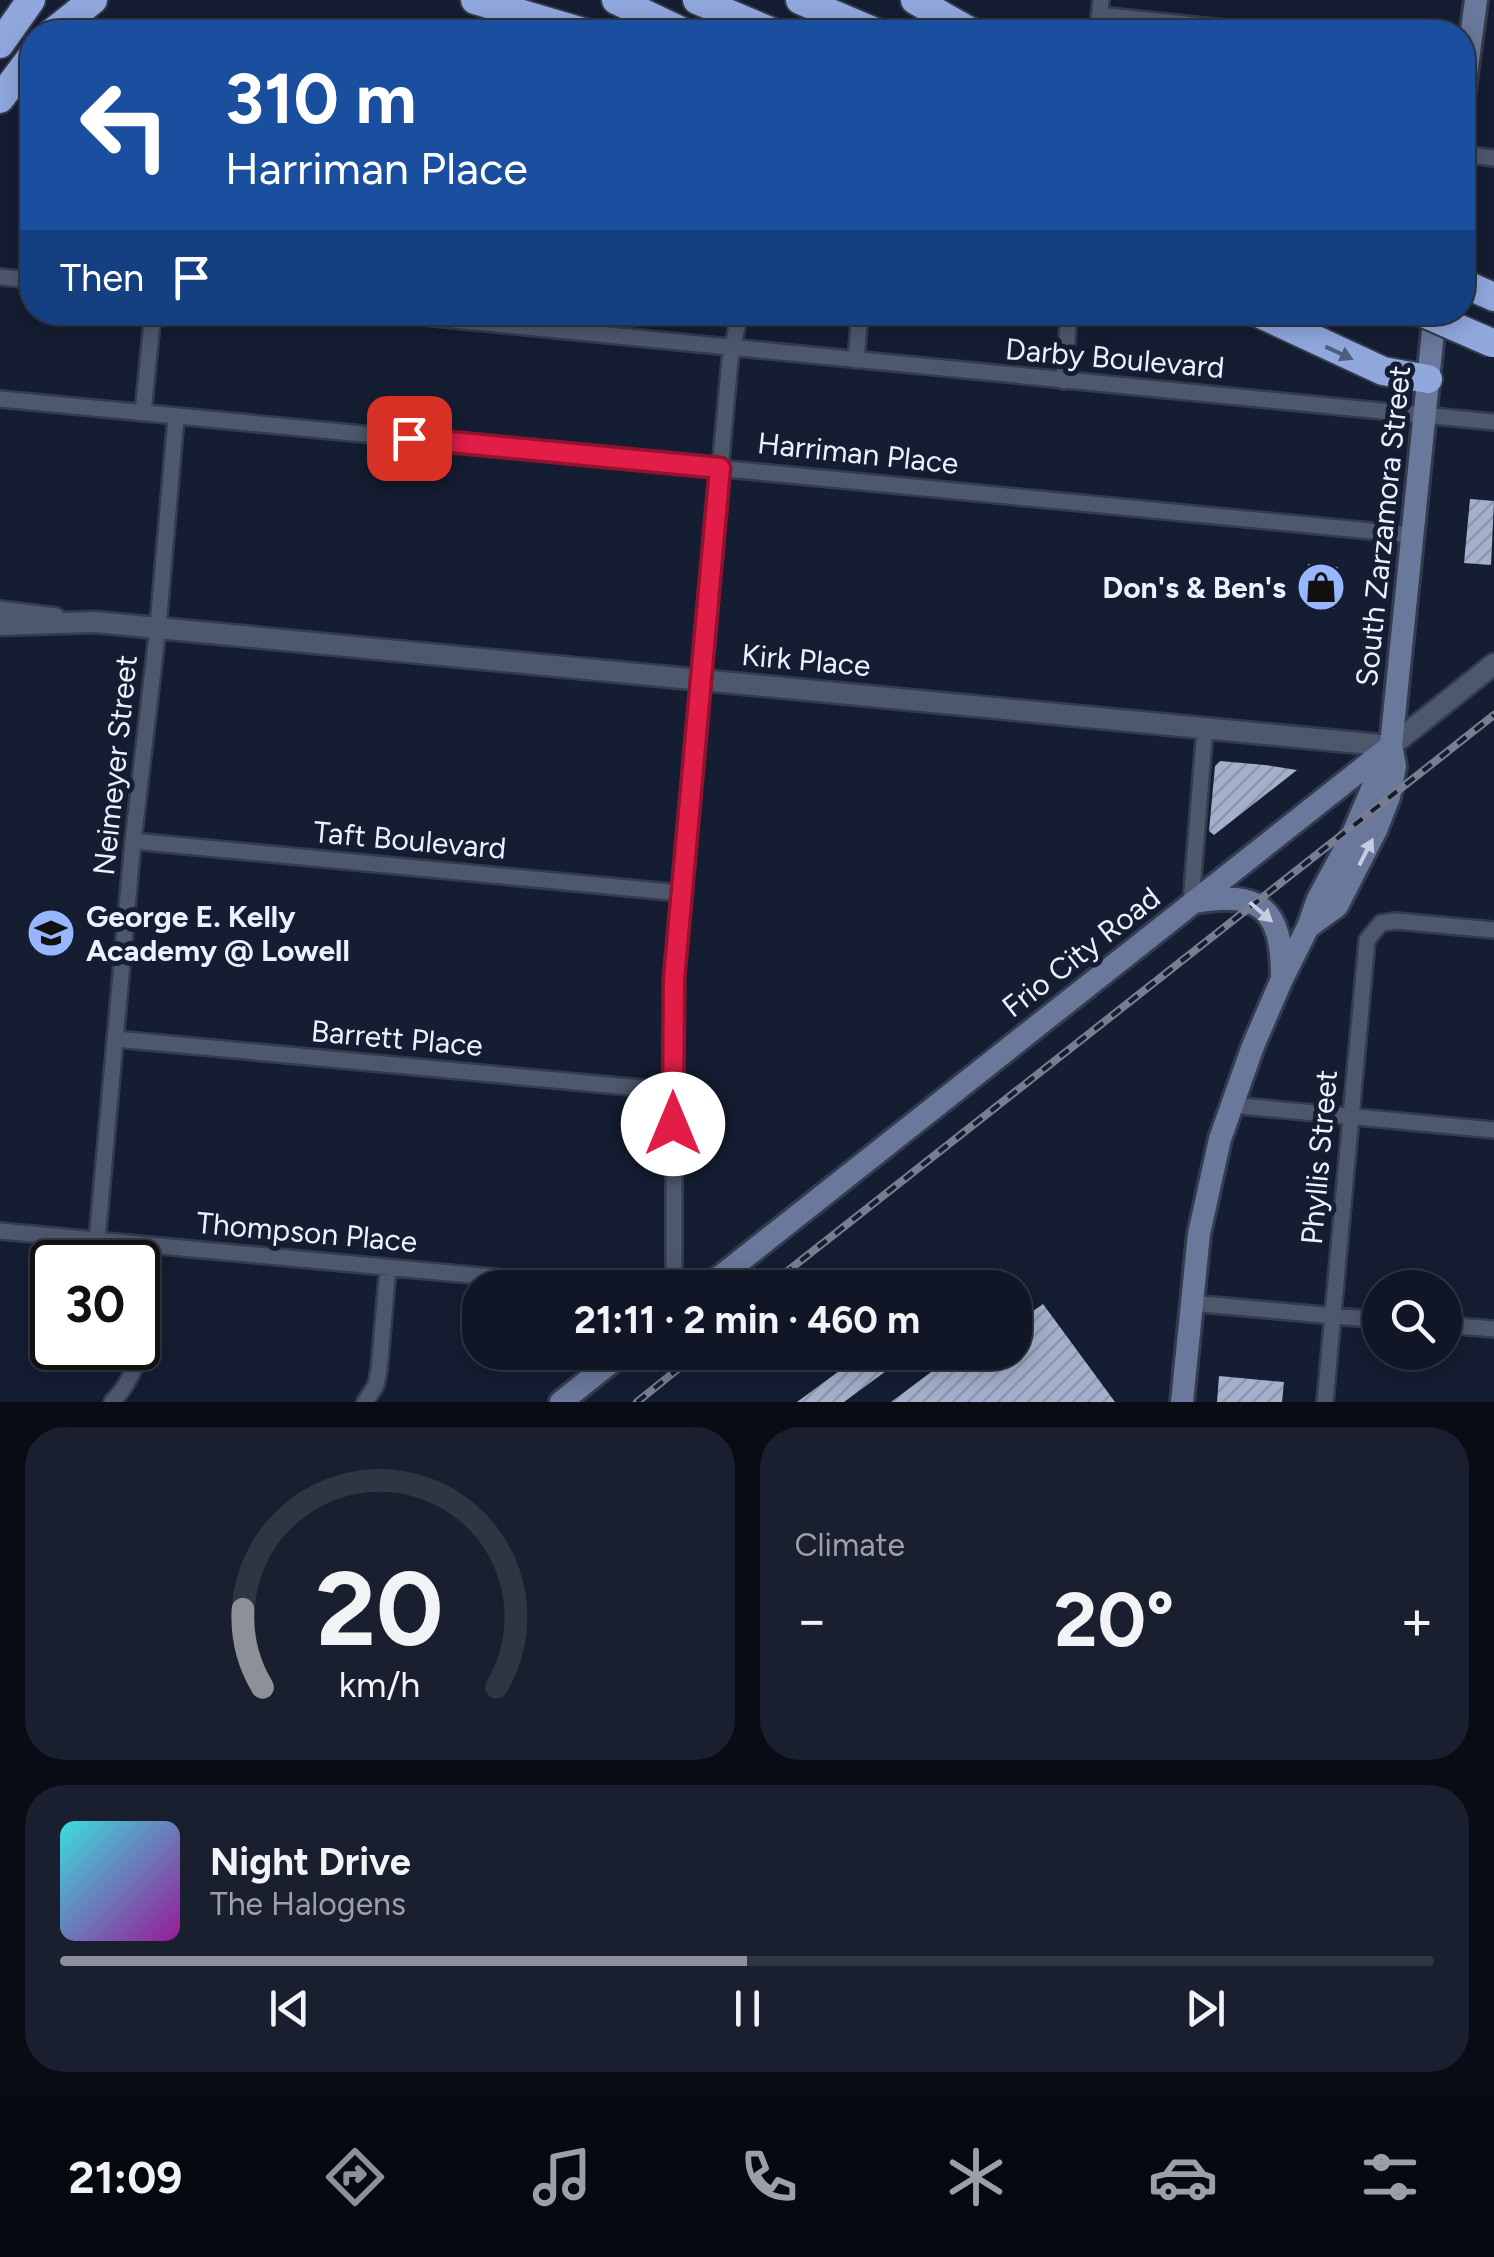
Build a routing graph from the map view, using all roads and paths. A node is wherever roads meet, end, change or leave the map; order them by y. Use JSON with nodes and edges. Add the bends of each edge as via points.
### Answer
{"nodes":[{"id":1,"x":31,"y":0,"type":"edge"},
{"id":2,"x":93,"y":0,"type":"edge"},
{"id":3,"x":475,"y":0,"type":"edge"},
{"id":4,"x":616,"y":0,"type":"edge"},
{"id":5,"x":696,"y":0,"type":"edge"},
{"id":6,"x":800,"y":0,"type":"edge"},
{"id":7,"x":915,"y":0,"type":"edge"},
{"id":8,"x":1100,"y":7,"type":"edge"},
{"id":9,"x":69,"y":20,"type":"edge"},
{"id":10,"x":543,"y":20,"type":"edge"},
{"id":11,"x":658,"y":20,"type":"edge"},
{"id":12,"x":744,"y":20,"type":"edge"},
{"id":13,"x":847,"y":20,"type":"edge"},
{"id":14,"x":950,"y":20,"type":"edge"},
{"id":15,"x":1184,"y":20,"type":"edge"},
{"id":16,"x":0,"y":44,"type":"edge"},
{"id":17,"x":20,"y":72,"type":"edge"},
{"id":18,"x":0,"y":98,"type":"edge"},
{"id":19,"x":151,"y":325,"type":"edge"},
{"id":20,"x":552,"y":325,"type":"edge"},
{"id":21,"x":738,"y":325,"type":"edge"},
{"id":22,"x":859,"y":325,"type":"edge"},
{"id":23,"x":1068,"y":325,"type":"edge"},
{"id":24,"x":1283,"y":325,"type":"edge"},
{"id":25,"x":1433,"y":325,"type":"edge"},
{"id":26,"x":1451,"y":325,"type":"edge"},
{"id":27,"x":1493,"y":343,"type":"edge"},
{"id":28,"x":734,"y":346,"type":"junction"},
{"id":29,"x":856,"y":360,"type":"junction"},
{"id":30,"x":1428,"y":379,"type":"junction"},
{"id":31,"x":1064,"y":381,"type":"junction"},
{"id":32,"x":0,"y":400,"type":"edge"},
{"id":33,"x":143,"y":414,"type":"junction"},
{"id":34,"x":1424,"y":415,"type":"junction"},
{"id":35,"x":176,"y":416,"type":"junction"},
{"id":36,"x":1494,"y":422,"type":"edge"},
{"id":37,"x":720,"y":468,"type":"junction"},
{"id":38,"x":1412,"y":535,"type":"junction"},
{"id":39,"x":0,"y":609,"type":"edge"},
{"id":40,"x":95,"y":622,"type":"junction"},
{"id":41,"x":0,"y":625,"type":"edge"},
{"id":42,"x":158,"y":628,"type":"junction"},
{"id":43,"x":1494,"y":664,"type":"edge"},
{"id":44,"x":700,"y":680,"type":"junction"},
{"id":45,"x":1205,"y":728,"type":"junction"},
{"id":46,"x":1391,"y":746,"type":"junction"},
{"id":47,"x":133,"y":841,"type":"junction"},
{"id":48,"x":682,"y":893,"type":"junction"},
{"id":49,"x":1191,"y":903,"type":"junction"},
{"id":50,"x":1494,"y":930,"type":"edge"},
{"id":51,"x":1282,"y":978,"type":"junction"},
{"id":52,"x":116,"y":1038,"type":"junction"},
{"id":53,"x":673,"y":1091,"type":"junction"},
{"id":54,"x":1232,"y":1105,"type":"junction"},
{"id":55,"x":1350,"y":1118,"type":"junction"},
{"id":56,"x":1494,"y":1130,"type":"edge"},
{"id":57,"x":0,"y":1231,"type":"edge"},
{"id":58,"x":98,"y":1240,"type":"joint"},
{"id":59,"x":160,"y":1246,"type":"edge"},
{"id":60,"x":388,"y":1267,"type":"junction"},
{"id":61,"x":674,"y":1270,"type":"edge"},
{"id":62,"x":729,"y":1270,"type":"edge"},
{"id":63,"x":462,"y":1274,"type":"edge"},
{"id":64,"x":1190,"y":1303,"type":"junction"},
{"id":65,"x":1333,"y":1316,"type":"junction"},
{"id":66,"x":1362,"y":1318,"type":"edge"},
{"id":67,"x":1462,"y":1327,"type":"edge"},
{"id":68,"x":1494,"y":1330,"type":"edge"},
{"id":69,"x":135,"y":1370,"type":"edge"},
{"id":70,"x":601,"y":1370,"type":"edge"},
{"id":71,"x":112,"y":1402,"type":"edge"},
{"id":72,"x":365,"y":1402,"type":"edge"},
{"id":73,"x":561,"y":1402,"type":"edge"},
{"id":74,"x":1182,"y":1402,"type":"edge"},
{"id":75,"x":1325,"y":1402,"type":"edge"}],
"edges":[{"from":1,"to":16,"type":"highway"},
{"from":2,"to":9,"type":"highway"},
{"from":3,"to":10,"type":"highway"},
{"from":4,"to":11,"type":"highway"},
{"from":5,"to":12,"type":"highway"},
{"from":6,"to":13,"type":"highway"},
{"from":7,"to":14,"type":"highway"},
{"from":8,"to":15,"type":"street"},
{"from":17,"to":18,"type":"highway"},
{"from":19,"to":33,"type":"street"},
{"from":20,"to":28,"type":"street","name":"Darby Boulevard"},
{"from":21,"to":28,"type":"street"},
{"from":22,"to":29,"type":"street"},
{"from":23,"to":31,"type":"street"},
{"from":24,"to":30,"type":"highway","one_way":true,"via":[[1367,365]]},
{"from":25,"to":30,"type":"main road","name":"South Zarzamora Street"},
{"from":26,"to":27,"type":"highway","bridge":true},
{"from":28,"to":29,"type":"street","name":"Darby Boulevard"},
{"from":28,"to":37,"type":"street"},
{"from":29,"to":31,"type":"street","name":"Darby Boulevard"},
{"from":30,"to":34,"type":"main road","name":"South Zarzamora Street"},
{"from":31,"to":34,"type":"street","name":"Darby Boulevard"},
{"from":32,"to":33,"type":"street","name":"Harriman Place"},
{"from":33,"to":35,"type":"street","name":"Harriman Place"},
{"from":34,"to":36,"type":"street","name":"Darby Boulevard"},
{"from":34,"to":38,"type":"main road","name":"South Zarzamora Street"},
{"from":35,"to":37,"type":"street","name":"Harriman Place"},
{"from":35,"to":42,"type":"street","name":"Neimeyer Street"},
{"from":37,"to":38,"type":"street","name":"Harriman Place"},
{"from":37,"to":44,"type":"street"},
{"from":38,"to":46,"type":"main road","name":"South Zarzamora Street"},
{"from":39,"to":40,"type":"street","name":"Kirk Place"},
{"from":40,"to":41,"type":"street","name":"Kirk Place"},
{"from":40,"to":42,"type":"street","name":"Kirk Place"},
{"from":42,"to":44,"type":"street","name":"Kirk Place"},
{"from":42,"to":47,"type":"street","name":"Neimeyer Street"},
{"from":43,"to":46,"type":"street","name":"Frio City Road"},
{"from":44,"to":45,"type":"street","name":"Kirk Place"},
{"from":44,"to":48,"type":"street"},
{"from":45,"to":46,"type":"street","name":"Kirk Place"},
{"from":45,"to":49,"type":"street"},
{"from":46,"to":49,"type":"main road","name":"Frio City Road"},
{"from":46,"to":51,"type":"main road","name":"South Zarzamora Street"},
{"from":47,"to":48,"type":"street","name":"Taft Boulevard"},
{"from":47,"to":52,"type":"street","name":"Neimeyer Street"},
{"from":48,"to":53,"type":"street"},
{"from":49,"to":51,"type":"main road","one_way":true,"via":[[1236,897],[1255,903],[1282,942]]},
{"from":49,"to":62,"type":"main road","name":"Frio City Road"},
{"from":50,"to":55,"type":"street","name":"Phyllis Street","via":[[1380,923],[1366,940]]},
{"from":51,"to":54,"type":"main road","name":"South Zarzamora Street"},
{"from":52,"to":53,"type":"street","name":"Barrett Place"},
{"from":52,"to":58,"type":"street","name":"Neimeyer Street"},
{"from":53,"to":61,"type":"street"},
{"from":54,"to":55,"type":"street"},
{"from":54,"to":64,"type":"main road","name":"South Zarzamora Street","via":[[1209,1184]]},
{"from":55,"to":56,"type":"street"},
{"from":55,"to":65,"type":"street","name":"Phyllis Street"},
{"from":57,"to":58,"type":"street","name":"Thompson Place"},
{"from":59,"to":60,"type":"street","name":"Thompson Place"},
{"from":60,"to":63,"type":"street","name":"Thompson Place"},
{"from":60,"to":72,"type":"street","via":[[379,1370]]},
{"from":64,"to":65,"type":"street"},
{"from":64,"to":74,"type":"main road","name":"South Zarzamora Street"},
{"from":65,"to":66,"type":"street"},
{"from":65,"to":75,"type":"street","name":"Phyllis Street"},
{"from":67,"to":68,"type":"street"},
{"from":69,"to":71,"type":"street"},
{"from":70,"to":73,"type":"main road"}]}
